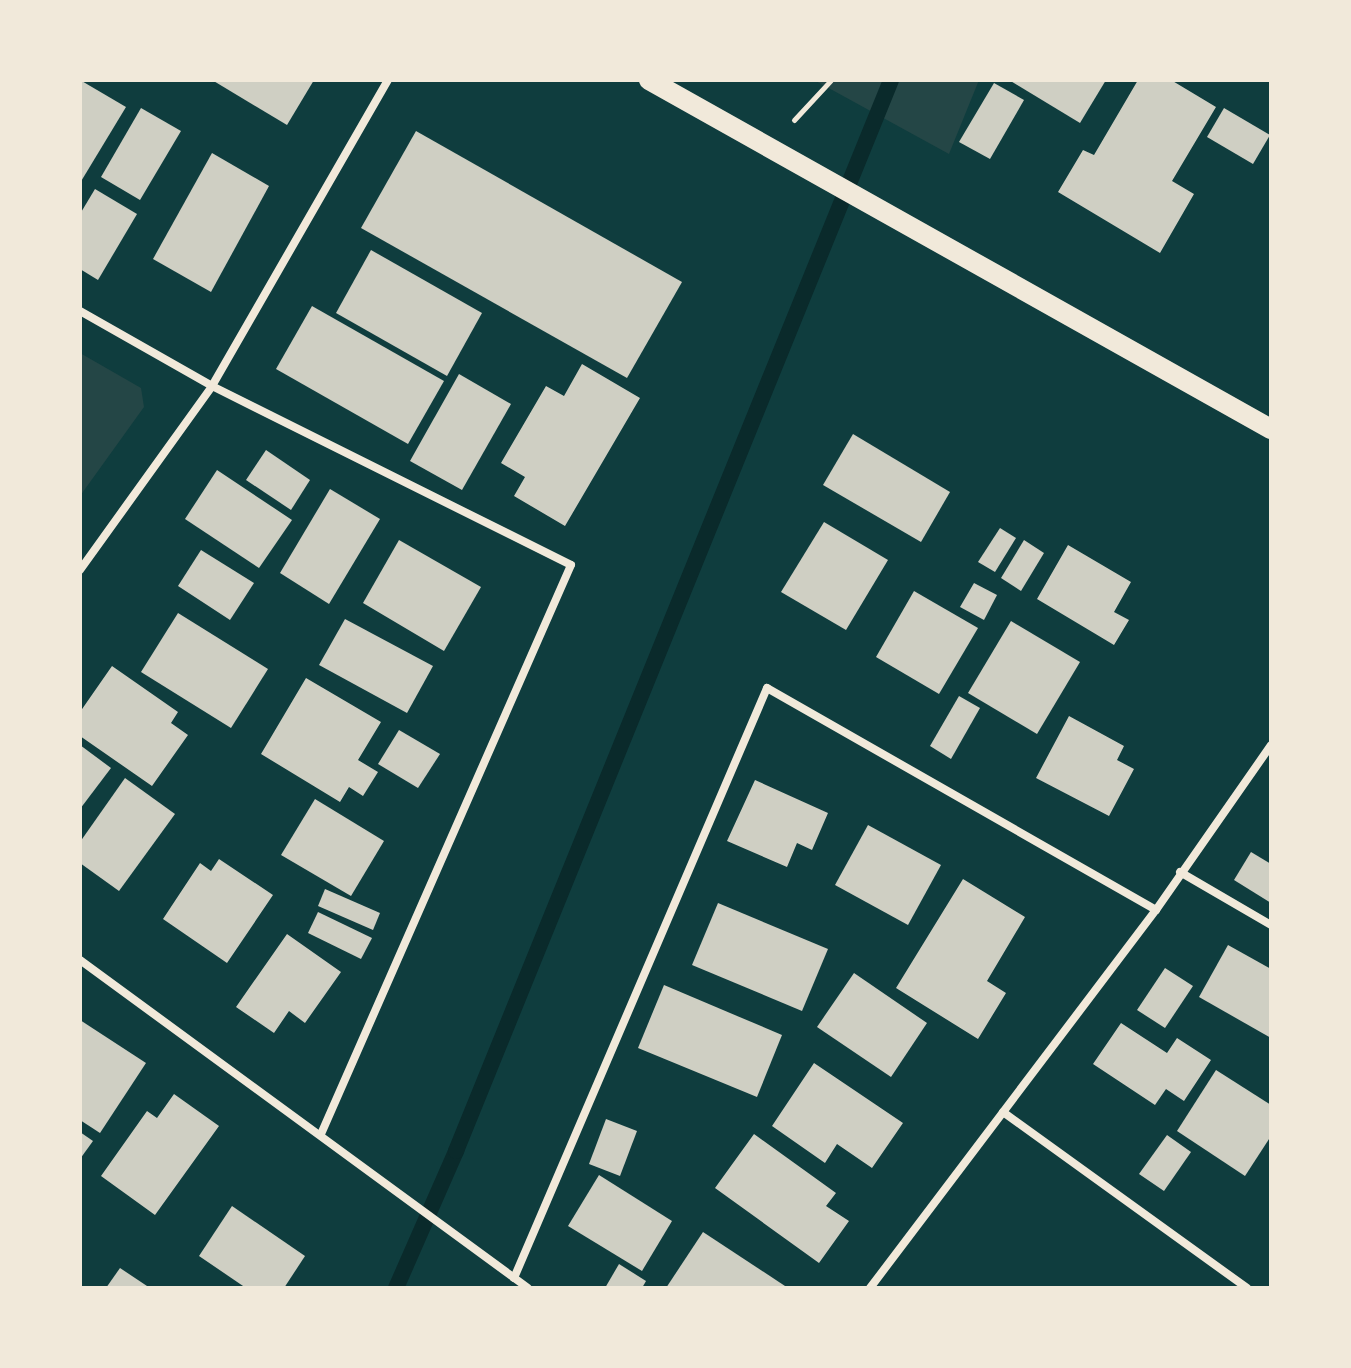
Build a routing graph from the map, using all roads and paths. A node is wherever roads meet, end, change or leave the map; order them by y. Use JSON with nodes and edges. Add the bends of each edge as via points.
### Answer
{"nodes":[{"id":1,"x":388,"y":80,"type":"edge"},
{"id":2,"x":649,"y":80,"type":"edge"},
{"id":3,"x":831,"y":80,"type":"edge"},
{"id":4,"x":768,"y":147,"type":"junction"},
{"id":5,"x":80,"y":311,"type":"edge"},
{"id":6,"x":212,"y":386,"type":"junction"},
{"id":7,"x":1271,"y":429,"type":"edge"},
{"id":8,"x":80,"y":570,"type":"edge"},
{"id":9,"x":1271,"y":745,"type":"edge"},
{"id":10,"x":1180,"y":872,"type":"junction"},
{"id":11,"x":1156,"y":910,"type":"junction"},
{"id":12,"x":1271,"y":925,"type":"edge"},
{"id":13,"x":80,"y":960,"type":"edge"},
{"id":14,"x":1003,"y":1112,"type":"junction"},
{"id":15,"x":321,"y":1134,"type":"junction"},
{"id":16,"x":514,"y":1278,"type":"junction"},
{"id":17,"x":528,"y":1288,"type":"edge"},
{"id":18,"x":870,"y":1288,"type":"edge"},
{"id":19,"x":1247,"y":1288,"type":"edge"}],
"edges":[{"from":1,"to":6,"type":"street"},
{"from":2,"to":4,"type":"main road"},
{"from":3,"to":4,"type":"path"},
{"from":4,"to":7,"type":"main road"},
{"from":5,"to":6,"type":"street"},
{"from":6,"to":8,"type":"street"},
{"from":6,"to":15,"type":"street","via":[[571,565]]},
{"from":9,"to":10,"type":"street"},
{"from":10,"to":11,"type":"street"},
{"from":10,"to":12,"type":"street"},
{"from":11,"to":14,"type":"street"},
{"from":11,"to":16,"type":"street","via":[[767,688]]},
{"from":13,"to":15,"type":"street"},
{"from":14,"to":18,"type":"street"},
{"from":14,"to":19,"type":"street"},
{"from":15,"to":16,"type":"street"},
{"from":16,"to":17,"type":"street"}]}
